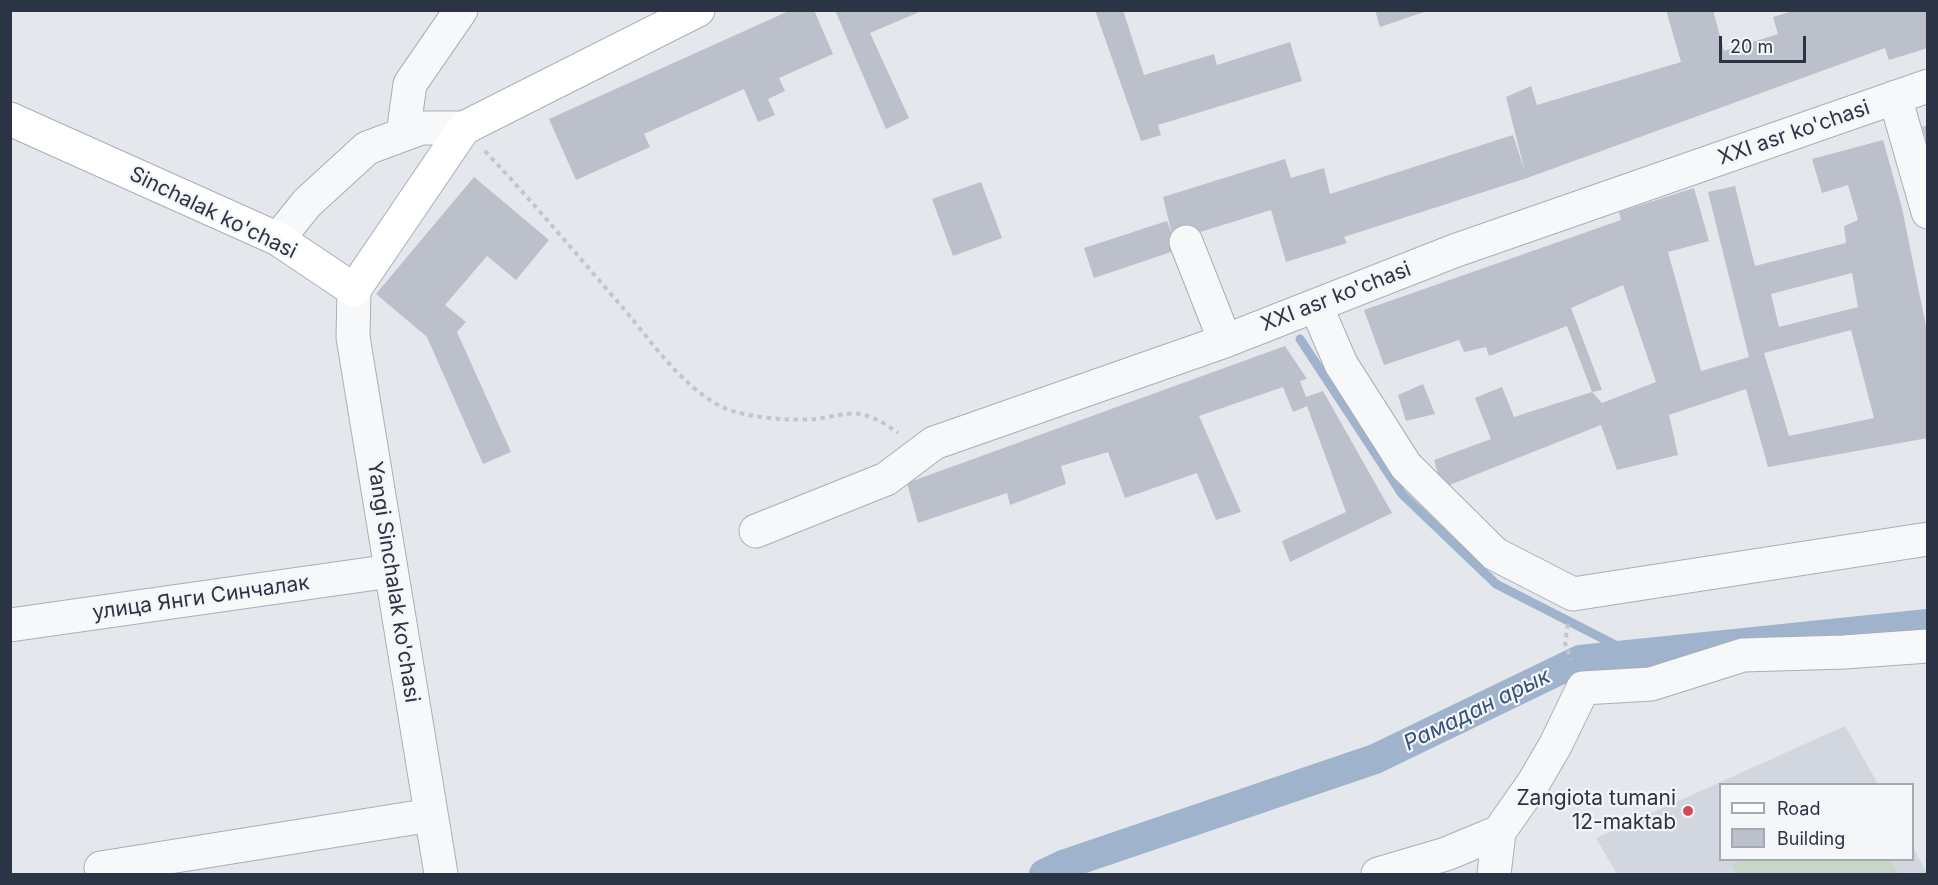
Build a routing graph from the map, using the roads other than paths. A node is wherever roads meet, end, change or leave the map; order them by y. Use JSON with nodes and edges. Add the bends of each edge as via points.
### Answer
{"nodes":[{"id":1,"x":461,"y":10,"type":"edge"},
{"id":2,"x":698,"y":10,"type":"edge"},
{"id":3,"x":1928,"y":86,"type":"edge"},
{"id":4,"x":1895,"y":97,"type":"junction"},
{"id":5,"x":10,"y":118,"type":"edge"},
{"id":6,"x":464,"y":128,"type":"junction"},
{"id":7,"x":403,"y":134,"type":"junction"},
{"id":8,"x":1928,"y":212,"type":"edge"},
{"id":9,"x":278,"y":240,"type":"junction"},
{"id":10,"x":1186,"y":242,"type":"dead end"},
{"id":11,"x":354,"y":290,"type":"junction"},
{"id":12,"x":1316,"y":306,"type":"junction"},
{"id":13,"x":1225,"y":341,"type":"junction"},
{"id":14,"x":756,"y":531,"type":"dead end"},
{"id":15,"x":1928,"y":539,"type":"edge"},
{"id":16,"x":391,"y":571,"type":"junction"},
{"id":17,"x":10,"y":625,"type":"edge"},
{"id":18,"x":1928,"y":646,"type":"edge"},
{"id":19,"x":431,"y":815,"type":"junction"},
{"id":20,"x":1499,"y":832,"type":"junction"},
{"id":21,"x":101,"y":868,"type":"dead end"},
{"id":22,"x":441,"y":874,"type":"edge"},
{"id":23,"x":1378,"y":874,"type":"edge"},
{"id":24,"x":1494,"y":874,"type":"edge"}],
"edges":[{"from":1,"to":7,"type":"street","via":[[410,84]]},
{"from":2,"to":6,"type":"street"},
{"from":3,"to":4,"type":"street","name":"XXI asr ko'chasi"},
{"from":4,"to":8,"type":"street"},
{"from":4,"to":12,"type":"street","name":"XXI asr ko'chasi","via":[[1454,251]]},
{"from":5,"to":9,"type":"street","name":"Sinchalak ko'chasi"},
{"from":6,"to":7,"type":"street","via":[[421,128]]},
{"from":6,"to":11,"type":"street"},
{"from":7,"to":9,"type":"street","via":[[367,147],[307,203]]},
{"from":9,"to":11,"type":"street","name":"Sinchalak ko'chasi"},
{"from":10,"to":13,"type":"street"},
{"from":11,"to":16,"type":"street","name":"Yangi Sinchalak ko'chasi","via":[[352,337]]},
{"from":12,"to":13,"type":"street","name":"XXI asr ko'chasi"},
{"from":12,"to":15,"type":"street","via":[[1341,364],[1406,466],[1495,554],[1573,594]]},
{"from":13,"to":14,"type":"street","name":"XXI asr ko'chasi","via":[[934,443],[886,478]]},
{"from":16,"to":17,"type":"street","name":"улица Янги Синчалак"},
{"from":16,"to":19,"type":"street","name":"Yangi Sinchalak ko'chasi"},
{"from":18,"to":20,"type":"street","via":[[1743,655],[1651,684],[1583,688],[1534,782]]},
{"from":19,"to":21,"type":"street"},
{"from":19,"to":22,"type":"street","name":"Yangi Sinchalak ko'chasi"},
{"from":20,"to":23,"type":"street","via":[[1446,854]]},
{"from":20,"to":24,"type":"street"}]}
